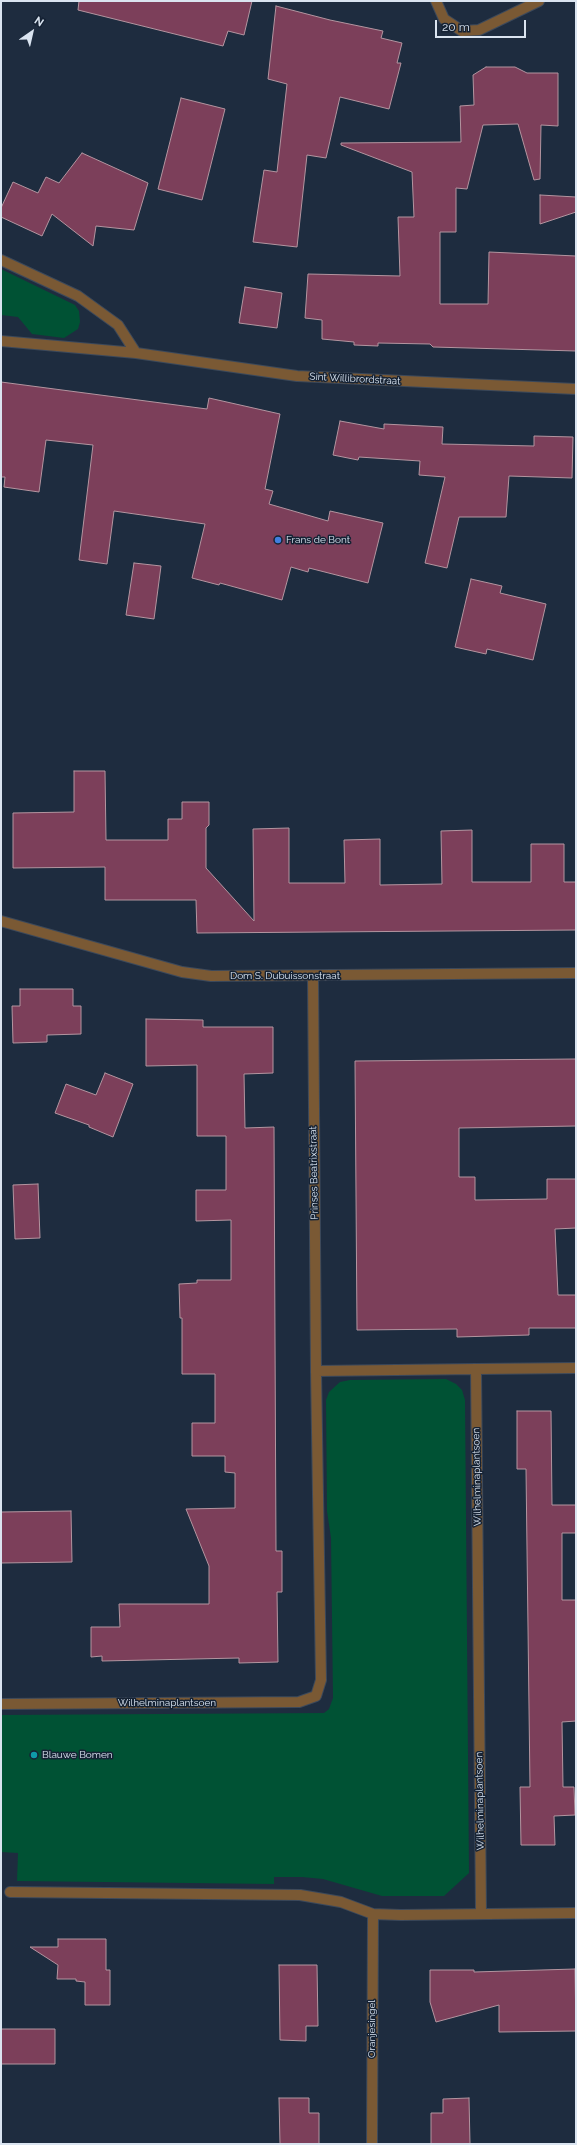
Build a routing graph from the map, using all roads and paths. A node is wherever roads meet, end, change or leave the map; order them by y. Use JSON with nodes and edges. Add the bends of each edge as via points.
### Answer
{"nodes":[{"id":1,"x":436,"y":1,"type":"edge"},
{"id":2,"x":539,"y":1,"type":"edge"},
{"id":3,"x":1,"y":260,"type":"edge"},
{"id":4,"x":1,"y":341,"type":"edge"},
{"id":5,"x":136,"y":353,"type":"junction"},
{"id":6,"x":576,"y":389,"type":"edge"},
{"id":7,"x":1,"y":921,"type":"edge"},
{"id":8,"x":576,"y":973,"type":"edge"},
{"id":9,"x":313,"y":976,"type":"junction"},
{"id":10,"x":576,"y":1368,"type":"edge"},
{"id":11,"x":476,"y":1370,"type":"junction"},
{"id":12,"x":316,"y":1371,"type":"junction"},
{"id":13,"x":1,"y":1704,"type":"edge"},
{"id":14,"x":10,"y":1892,"type":"dead end"},
{"id":15,"x":576,"y":1913,"type":"edge"},
{"id":16,"x":373,"y":1914,"type":"junction"},
{"id":17,"x":481,"y":1914,"type":"junction"},
{"id":18,"x":372,"y":2144,"type":"edge"}],
"edges":[{"from":1,"to":2,"type":"street","via":[[444,19],[462,31],[479,30]]},
{"from":3,"to":5,"type":"street","via":[[78,296],[118,325]]},
{"from":4,"to":5,"type":"street","name":"Sint Willibrordstraat"},
{"from":5,"to":6,"type":"street","name":"Sint Willibrordstraat","via":[[297,376]]},
{"from":7,"to":9,"type":"street","name":"Dom S. Dubuissonstraat","via":[[182,972],[211,976]]},
{"from":8,"to":9,"type":"street","name":"Dom S. Dubuissonstraat"},
{"from":9,"to":12,"type":"street","name":"Prinses Beatrixstraat"},
{"from":10,"to":11,"type":"street"},
{"from":11,"to":12,"type":"street"},
{"from":11,"to":17,"type":"street","name":"Wilhelminaplantsoen"},
{"from":12,"to":13,"type":"street","name":"Wilhelminaplantsoen","via":[[321,1680],[316,1696],[299,1702]]},
{"from":14,"to":16,"type":"street","via":[[300,1896],[341,1902]]},
{"from":15,"to":17,"type":"street"},
{"from":16,"to":17,"type":"street"},
{"from":16,"to":18,"type":"street","name":"Oranjesingel"}]}
